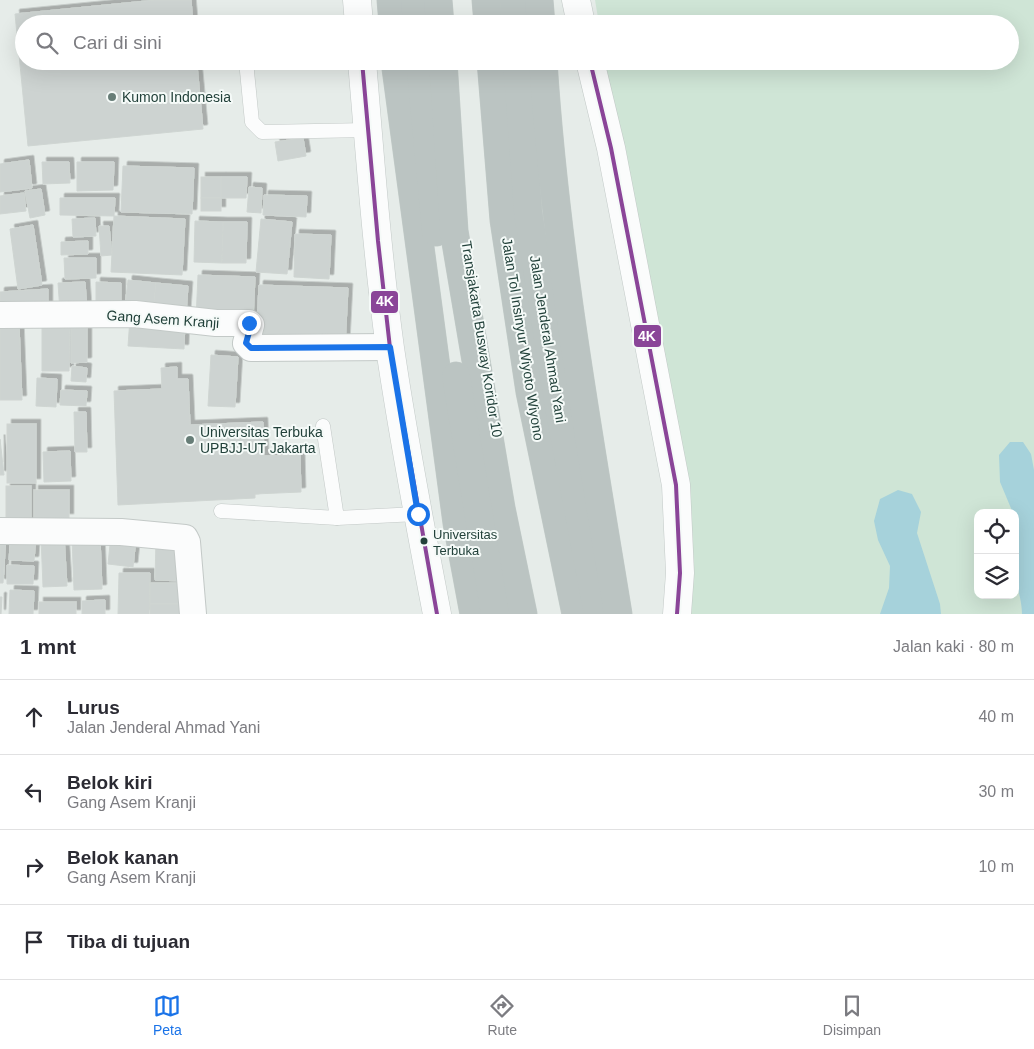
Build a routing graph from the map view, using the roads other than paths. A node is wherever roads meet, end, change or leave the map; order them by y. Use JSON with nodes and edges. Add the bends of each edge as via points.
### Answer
{"nodes":[{"id":1,"x":357,"y":0,"type":"edge"},
{"id":2,"x":392,"y":0,"type":"edge"},
{"id":3,"x":415,"y":0,"type":"edge"},
{"id":4,"x":438,"y":0,"type":"edge"},
{"id":5,"x":449,"y":0,"type":"edge"},
{"id":6,"x":482,"y":0,"type":"edge"},
{"id":7,"x":486,"y":0,"type":"edge"},
{"id":8,"x":514,"y":0,"type":"edge"},
{"id":9,"x":539,"y":0,"type":"edge"},
{"id":10,"x":576,"y":0,"type":"edge"},
{"id":11,"x":358,"y":15,"type":"edge"},
{"id":12,"x":393,"y":15,"type":"edge"},
{"id":13,"x":416,"y":15,"type":"edge"},
{"id":14,"x":439,"y":15,"type":"edge"},
{"id":15,"x":450,"y":15,"type":"edge"},
{"id":16,"x":483,"y":15,"type":"edge"},
{"id":17,"x":487,"y":15,"type":"edge"},
{"id":18,"x":515,"y":15,"type":"edge"},
{"id":19,"x":540,"y":15,"type":"edge"},
{"id":20,"x":579,"y":15,"type":"edge"},
{"id":21,"x":247,"y":70,"type":"edge"},
{"id":22,"x":363,"y":70,"type":"edge"},
{"id":23,"x":396,"y":70,"type":"edge"},
{"id":24,"x":421,"y":70,"type":"edge"},
{"id":25,"x":443,"y":70,"type":"edge"},
{"id":26,"x":454,"y":70,"type":"edge"},
{"id":27,"x":487,"y":70,"type":"edge"},
{"id":28,"x":492,"y":70,"type":"edge"},
{"id":29,"x":518,"y":70,"type":"edge"},
{"id":30,"x":544,"y":70,"type":"edge"},
{"id":31,"x":592,"y":70,"type":"edge"},
{"id":32,"x":368,"y":130,"type":"junction"},
{"id":33,"x":0,"y":315,"type":"edge"},
{"id":34,"x":390,"y":347,"type":"junction"},
{"id":35,"x":323,"y":426,"type":"dead end"},
{"id":36,"x":221,"y":511,"type":"dead end"},
{"id":37,"x":418,"y":514,"type":"junction"},
{"id":38,"x":337,"y":518,"type":"junction"},
{"id":39,"x":0,"y":532,"type":"edge"},
{"id":40,"x":193,"y":614,"type":"edge"},
{"id":41,"x":437,"y":614,"type":"edge"},
{"id":42,"x":474,"y":614,"type":"edge"},
{"id":43,"x":495,"y":614,"type":"edge"},
{"id":44,"x":523,"y":614,"type":"edge"},
{"id":45,"x":532,"y":614,"type":"edge"},
{"id":46,"x":570,"y":614,"type":"edge"},
{"id":47,"x":576,"y":614,"type":"edge"},
{"id":48,"x":598,"y":614,"type":"edge"},
{"id":49,"x":618,"y":614,"type":"edge"},
{"id":50,"x":677,"y":614,"type":"edge"}],
"edges":[{"from":1,"to":11,"type":"main road"},
{"from":2,"to":12,"type":"highway"},
{"from":3,"to":13,"type":"highway"},
{"from":4,"to":14,"type":"highway"},
{"from":5,"to":15,"type":"lane"},
{"from":6,"to":16,"type":"lane"},
{"from":7,"to":17,"type":"highway"},
{"from":8,"to":18,"type":"highway"},
{"from":9,"to":19,"type":"highway"},
{"from":10,"to":20,"type":"main road"},
{"from":21,"to":32,"type":"lane","via":[[252,122],[262,132]]},
{"from":22,"to":32,"type":"main road"},
{"from":23,"to":42,"type":"highway","via":[[457,523]]},
{"from":24,"to":43,"type":"highway","via":[[441,285]]},
{"from":25,"to":44,"type":"highway","via":[[454,231],[501,508]]},
{"from":26,"to":45,"type":"lane","name":"Transjakarta Busway Koridor 10","via":[[465,231],[510,509]]},
{"from":27,"to":46,"type":"lane","via":[[498,211],[508,281]]},
{"from":28,"to":47,"type":"highway","name":"Jalan Tol Insinyur Wiyoto Wiyono","via":[[504,220],[528,383]]},
{"from":29,"to":48,"type":"highway","name":"Jalan Jenderal Ahmad Yani","via":[[528,212],[560,413]]},
{"from":30,"to":49,"type":"highway","via":[[548,134],[582,392]]},
{"from":31,"to":50,"type":"main road","via":[[611,148],[676,485],[680,573]]},
{"from":32,"to":34,"type":"main road"},
{"from":33,"to":34,"type":"street","name":"Gang Asem Kranji","via":[[135,314],[216,324],[249,323],[246,343],[251,348]]},
{"from":34,"to":37,"type":"main road"},
{"from":35,"to":38,"type":"lane"},
{"from":36,"to":38,"type":"lane"},
{"from":37,"to":38,"type":"lane"},
{"from":37,"to":41,"type":"main road"},
{"from":39,"to":40,"type":"street","via":[[121,532],[181,536],[187,542]]}]}
